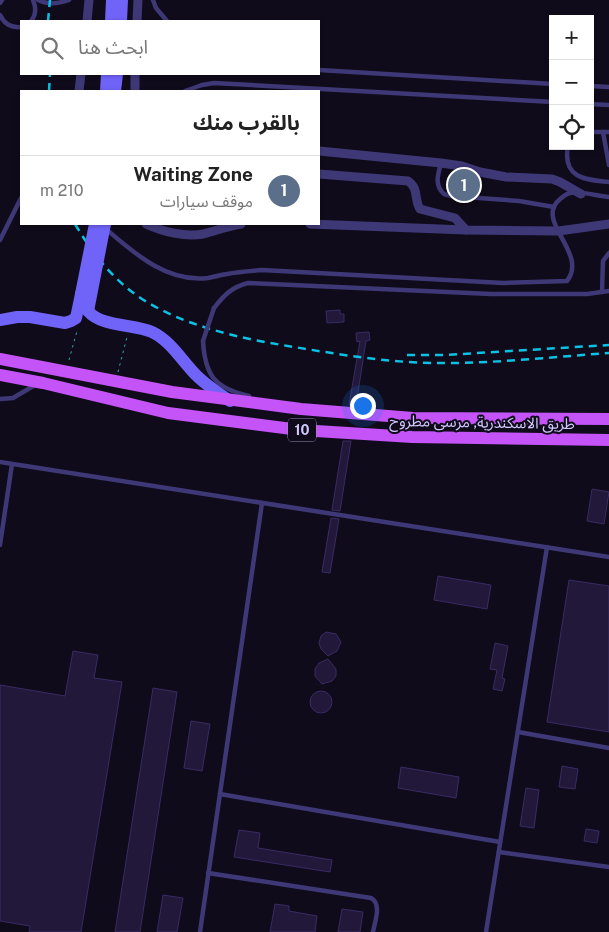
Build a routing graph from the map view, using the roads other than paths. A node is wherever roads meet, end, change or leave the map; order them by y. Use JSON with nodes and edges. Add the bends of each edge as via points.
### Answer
{"nodes":[{"id":1,"x":2,"y":0,"type":"edge"},
{"id":2,"x":33,"y":0,"type":"edge"},
{"id":3,"x":38,"y":0,"type":"edge"},
{"id":4,"x":69,"y":0,"type":"edge"},
{"id":5,"x":89,"y":0,"type":"edge"},
{"id":6,"x":112,"y":0,"type":"edge"},
{"id":7,"x":122,"y":0,"type":"edge"},
{"id":8,"x":138,"y":0,"type":"edge"},
{"id":9,"x":153,"y":0,"type":"edge"},
{"id":10,"x":0,"y":4,"type":"edge"},
{"id":11,"x":1,"y":17,"type":"edge"},
{"id":12,"x":32,"y":20,"type":"edge"},
{"id":13,"x":87,"y":20,"type":"edge"},
{"id":14,"x":111,"y":20,"type":"edge"},
{"id":15,"x":121,"y":20,"type":"edge"},
{"id":16,"x":138,"y":20,"type":"edge"},
{"id":17,"x":166,"y":20,"type":"edge"},
{"id":18,"x":20,"y":27,"type":"edge"},
{"id":19,"x":320,"y":70,"type":"edge"},
{"id":20,"x":81,"y":75,"type":"edge"},
{"id":21,"x":107,"y":75,"type":"edge"},
{"id":22,"x":117,"y":75,"type":"edge"},
{"id":23,"x":135,"y":75,"type":"edge"},
{"id":24,"x":549,"y":84,"type":"edge"},
{"id":25,"x":594,"y":86,"type":"edge"},
{"id":26,"x":609,"y":87,"type":"edge"},
{"id":27,"x":79,"y":90,"type":"edge"},
{"id":28,"x":106,"y":90,"type":"edge"},
{"id":29,"x":115,"y":90,"type":"edge"},
{"id":30,"x":135,"y":90,"type":"edge"},
{"id":31,"x":188,"y":90,"type":"edge"},
{"id":32,"x":549,"y":102,"type":"edge"},
{"id":33,"x":594,"y":104,"type":"edge"},
{"id":34,"x":609,"y":105,"type":"edge"},
{"id":35,"x":594,"y":132,"type":"edge"},
{"id":36,"x":603,"y":132,"type":"junction"},
{"id":37,"x":609,"y":132,"type":"edge"},
{"id":38,"x":567,"y":150,"type":"edge"},
{"id":39,"x":320,"y":151,"type":"edge"},
{"id":40,"x":440,"y":163,"type":"junction"},
{"id":41,"x":609,"y":165,"type":"edge"},
{"id":42,"x":320,"y":174,"type":"edge"},
{"id":43,"x":609,"y":182,"type":"edge"},
{"id":44,"x":581,"y":194,"type":"junction"},
{"id":45,"x":609,"y":197,"type":"edge"},
{"id":46,"x":20,"y":200,"type":"edge"},
{"id":47,"x":554,"y":207,"type":"junction"},
{"id":48,"x":320,"y":224,"type":"edge"},
{"id":49,"x":609,"y":224,"type":"edge"},
{"id":50,"x":96,"y":225,"type":"edge"},
{"id":51,"x":101,"y":225,"type":"edge"},
{"id":52,"x":105,"y":225,"type":"edge"},
{"id":53,"x":148,"y":225,"type":"edge"},
{"id":54,"x":235,"y":225,"type":"edge"},
{"id":55,"x":466,"y":230,"type":"junction"},
{"id":56,"x":559,"y":231,"type":"junction"},
{"id":57,"x":0,"y":240,"type":"edge"},
{"id":58,"x":609,"y":253,"type":"edge"},
{"id":59,"x":89,"y":281,"type":"junction"},
{"id":60,"x":602,"y":292,"type":"junction"},
{"id":61,"x":609,"y":292,"type":"edge"},
{"id":62,"x":88,"y":311,"type":"junction"},
{"id":63,"x":0,"y":320,"type":"edge"},
{"id":64,"x":0,"y":358,"type":"edge"},
{"id":65,"x":186,"y":364,"type":"junction"},
{"id":66,"x":0,"y":375,"type":"edge"},
{"id":67,"x":43,"y":384,"type":"junction"},
{"id":68,"x":0,"y":399,"type":"edge"},
{"id":69,"x":230,"y":401,"type":"junction"},
{"id":70,"x":301,"y":409,"type":"junction"},
{"id":71,"x":609,"y":418,"type":"edge"},
{"id":72,"x":609,"y":440,"type":"edge"},
{"id":73,"x":0,"y":462,"type":"edge"},
{"id":74,"x":12,"y":464,"type":"junction"},
{"id":75,"x":262,"y":503,"type":"junction"},
{"id":76,"x":0,"y":545,"type":"edge"},
{"id":77,"x":547,"y":547,"type":"junction"},
{"id":78,"x":609,"y":557,"type":"edge"},
{"id":79,"x":518,"y":732,"type":"junction"},
{"id":80,"x":609,"y":748,"type":"edge"},
{"id":81,"x":220,"y":794,"type":"junction"},
{"id":82,"x":500,"y":842,"type":"junction"},
{"id":83,"x":499,"y":852,"type":"junction"},
{"id":84,"x":609,"y":867,"type":"edge"},
{"id":85,"x":208,"y":873,"type":"junction"},
{"id":86,"x":200,"y":932,"type":"edge"},
{"id":87,"x":373,"y":932,"type":"edge"},
{"id":88,"x":486,"y":932,"type":"edge"}],
"edges":[{"from":1,"to":10,"type":"lane"},
{"from":2,"to":12,"type":"lane","via":[[35,13]]},
{"from":3,"to":4,"type":"lane","via":[[50,4]]},
{"from":5,"to":13,"type":"street"},
{"from":6,"to":14,"type":"street"},
{"from":7,"to":15,"type":"street"},
{"from":8,"to":16,"type":"street"},
{"from":9,"to":17,"type":"lane"},
{"from":11,"to":18,"type":"lane","via":[[12,27]]},
{"from":19,"to":24,"type":"lane"},
{"from":20,"to":27,"type":"street"},
{"from":21,"to":28,"type":"street"},
{"from":22,"to":29,"type":"street"},
{"from":23,"to":30,"type":"street"},
{"from":25,"to":26,"type":"lane"},
{"from":31,"to":32,"type":"lane","via":[[214,83]]},
{"from":33,"to":34,"type":"lane"},
{"from":35,"to":36,"type":"lane"},
{"from":36,"to":37,"type":"lane"},
{"from":36,"to":41,"type":"lane"},
{"from":38,"to":43,"type":"lane","via":[[569,164],[578,176]]},
{"from":39,"to":40,"type":"street"},
{"from":40,"to":44,"type":"street","via":[[506,177],[552,179]]},
{"from":40,"to":47,"type":"lane","via":[[438,184],[444,194]]},
{"from":42,"to":55,"type":"street","via":[[408,181],[415,188],[420,209],[450,215]]},
{"from":44,"to":45,"type":"lane"},
{"from":44,"to":47,"type":"lane","via":[[570,193]]},
{"from":46,"to":57,"type":"lane"},
{"from":47,"to":56,"type":"lane"},
{"from":48,"to":55,"type":"street"},
{"from":49,"to":56,"type":"street"},
{"from":50,"to":59,"type":"street","bridge":true},
{"from":51,"to":56,"type":"lane","via":[[141,258],[161,270],[184,276],[207,278],[262,270],[503,283],[567,281],[573,264]]},
{"from":52,"to":59,"type":"street","bridge":true},
{"from":53,"to":54,"type":"street","via":[[178,234],[203,234]]},
{"from":55,"to":56,"type":"street"},
{"from":58,"to":60,"type":"lane","via":[[603,261]]},
{"from":59,"to":62,"type":"street","bridge":true},
{"from":59,"to":63,"type":"street","bridge":true,"via":[[72,322],[30,317]]},
{"from":60,"to":61,"type":"lane"},
{"from":60,"to":70,"type":"lane","bridge":true,"via":[[492,294],[248,283],[229,290],[214,308],[203,341],[210,372],[215,380],[233,393]]},
{"from":62,"to":65,"type":"street","via":[[100,320],[157,335]]},
{"from":62,"to":65,"type":"street","via":[[93,324],[154,340]]},
{"from":64,"to":69,"type":"main road","name":"طريق الاسكندرية, مرسى مطروح","number":"10"},
{"from":65,"to":69,"type":"street","via":[[207,385]]},
{"from":66,"to":67,"type":"main road","name":"طريق الاسكندرية, مرسى مطروح","number":"10"},
{"from":67,"to":68,"type":"lane","via":[[28,388],[13,398]]},
{"from":67,"to":72,"type":"main road","name":"طريق الاسكندرية, مرسى مطروح","number":"10","via":[[168,412],[300,430],[412,438]]},
{"from":69,"to":70,"type":"main road","name":"طريق الاسكندرية, مرسى مطروح","number":"10"},
{"from":70,"to":71,"type":"main road","name":"طريق الاسكندرية, مرسى مطروح","number":"10","via":[[413,418]]},
{"from":73,"to":74,"type":"lane"},
{"from":74,"to":75,"type":"lane"},
{"from":74,"to":76,"type":"lane"},
{"from":75,"to":77,"type":"lane"},
{"from":75,"to":81,"type":"lane"},
{"from":77,"to":78,"type":"lane"},
{"from":77,"to":79,"type":"lane"},
{"from":79,"to":80,"type":"lane"},
{"from":79,"to":82,"type":"lane"},
{"from":81,"to":82,"type":"lane"},
{"from":81,"to":85,"type":"lane"},
{"from":82,"to":83,"type":"lane"},
{"from":83,"to":84,"type":"lane"},
{"from":83,"to":88,"type":"lane"},
{"from":85,"to":86,"type":"lane"},
{"from":85,"to":87,"type":"lane","via":[[371,898],[377,906]]}]}
